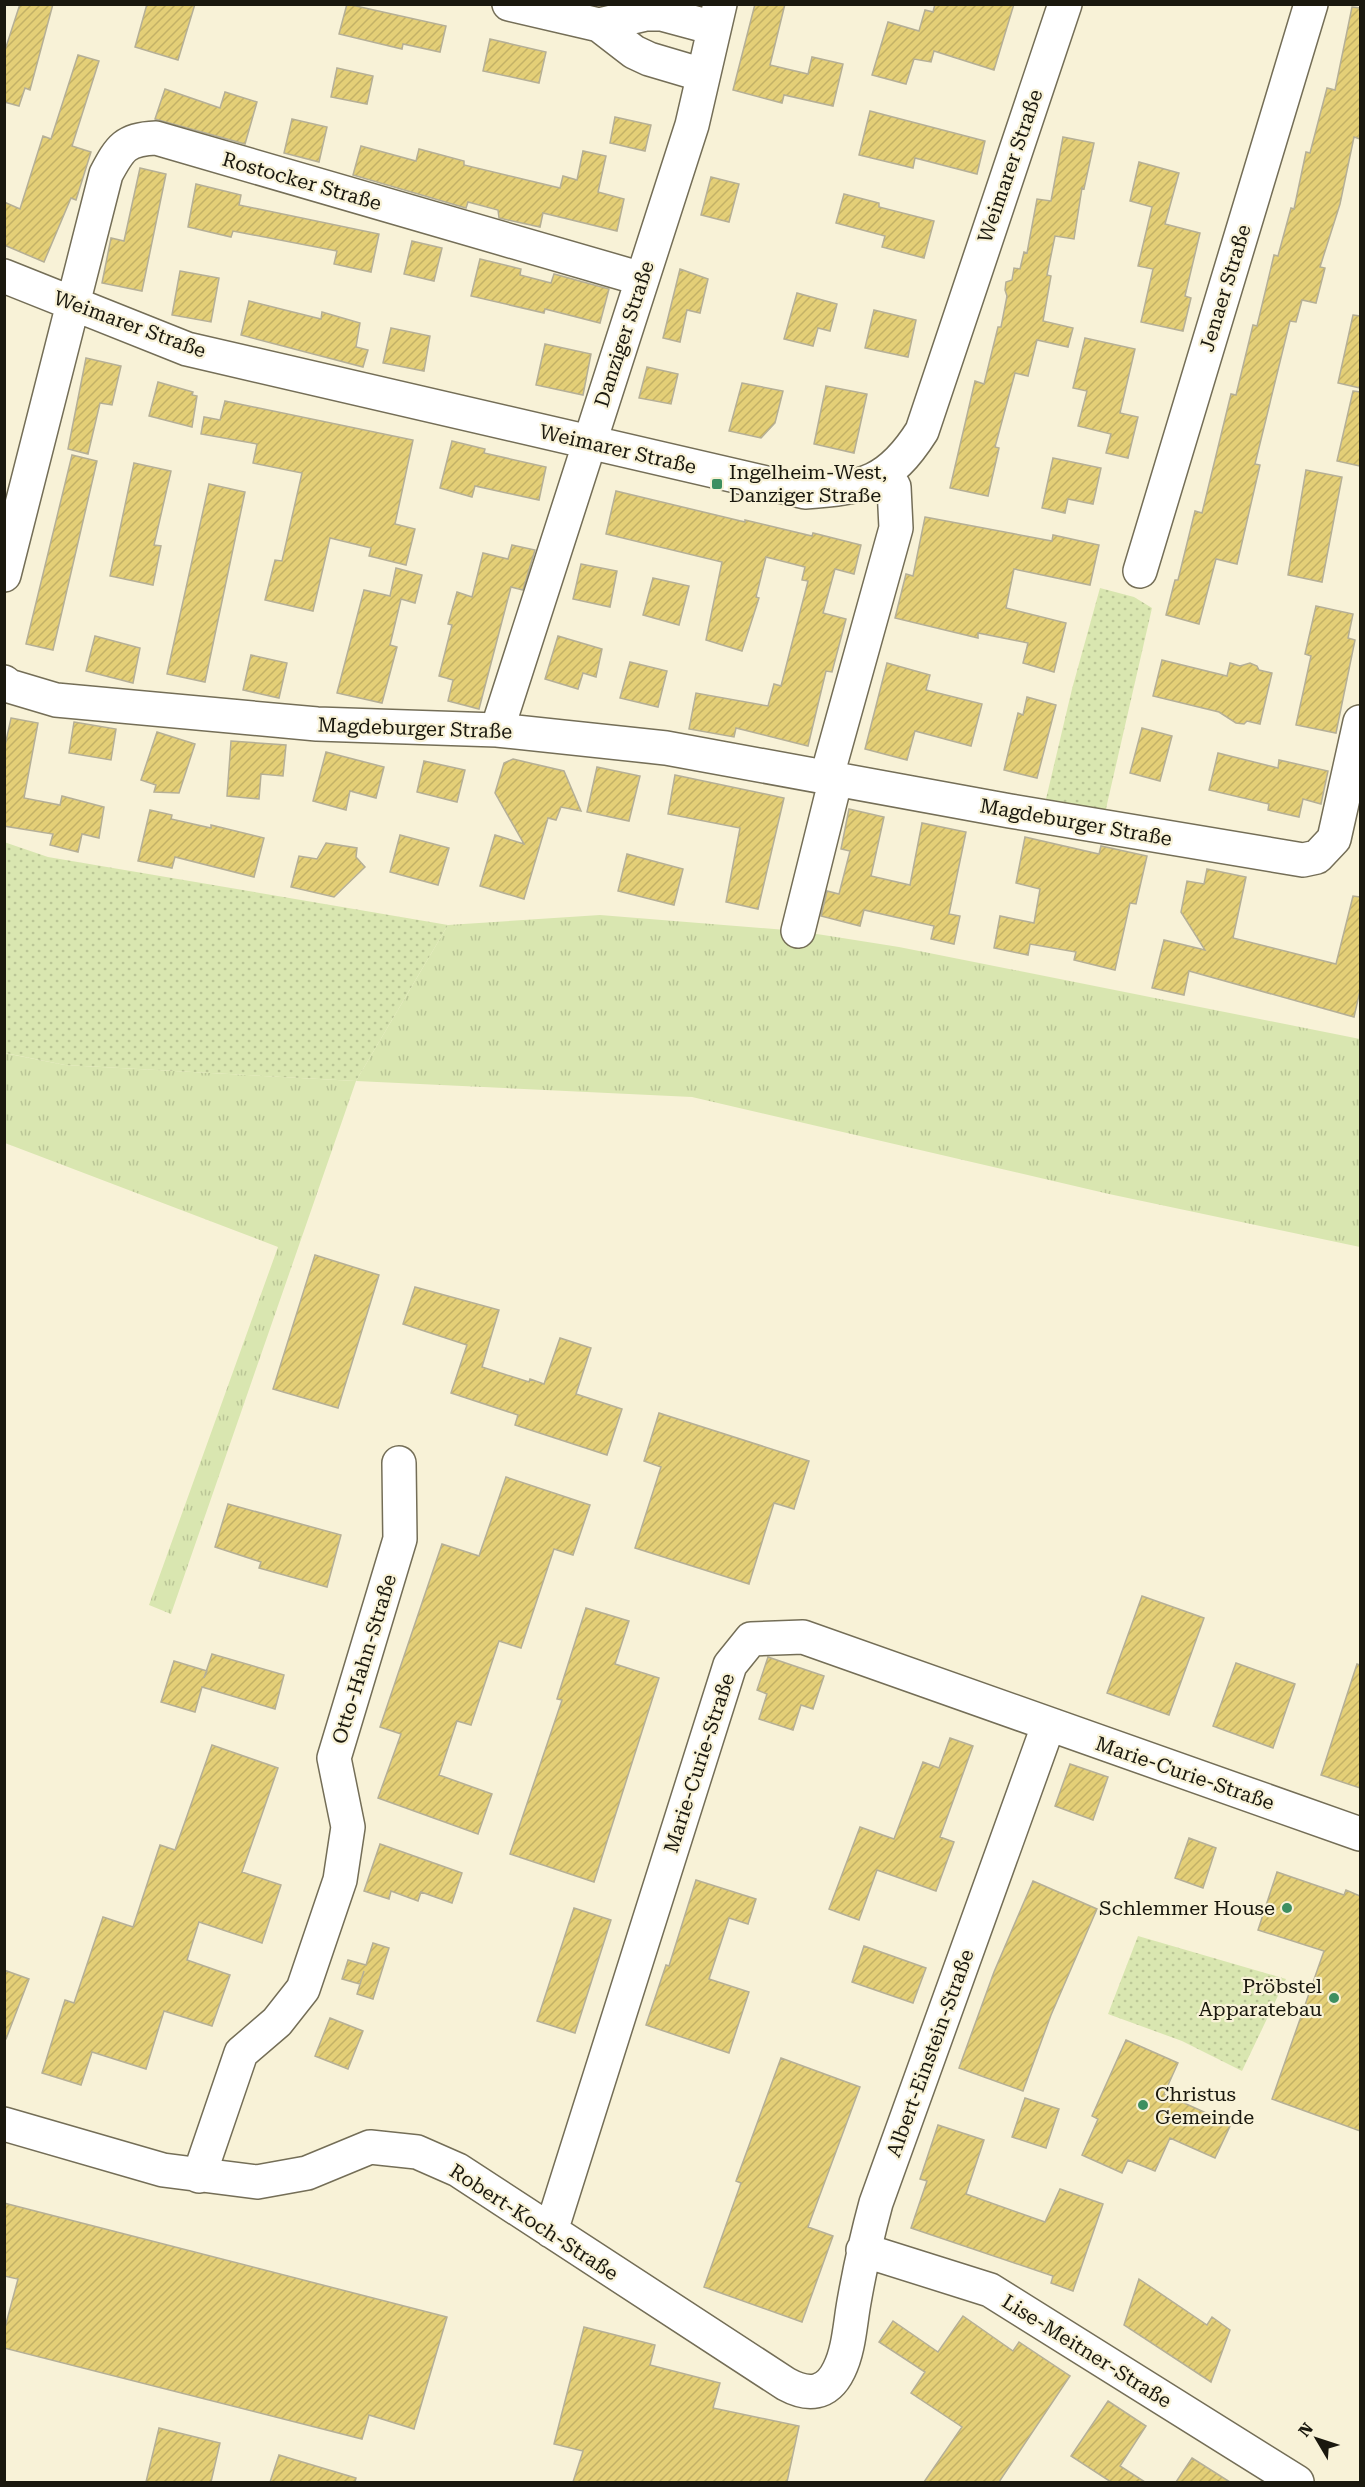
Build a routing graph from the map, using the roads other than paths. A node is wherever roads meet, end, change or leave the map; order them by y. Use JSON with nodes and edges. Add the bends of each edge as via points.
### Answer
{"nodes":[{"id":1,"x":510,"y":4,"type":"edge"},
{"id":2,"x":1065,"y":4,"type":"edge"},
{"id":3,"x":1311,"y":4,"type":"edge"},
{"id":4,"x":717,"y":16,"type":"edge"},
{"id":5,"x":599,"y":25,"type":"junction"},
{"id":6,"x":703,"y":75,"type":"junction"},
{"id":7,"x":4,"y":276,"type":"edge"},
{"id":8,"x":642,"y":279,"type":"junction"},
{"id":9,"x":74,"y":303,"type":"junction"},
{"id":10,"x":589,"y":442,"type":"junction"},
{"id":11,"x":886,"y":474,"type":"junction"},
{"id":12,"x":1140,"y":571,"type":"dead end"},
{"id":13,"x":4,"y":575,"type":"edge"},
{"id":14,"x":4,"y":682,"type":"edge"},
{"id":15,"x":1360,"y":722,"type":"edge"},
{"id":16,"x":497,"y":730,"type":"junction"},
{"id":17,"x":832,"y":777,"type":"junction"},
{"id":18,"x":798,"y":931,"type":"dead end"},
{"id":19,"x":399,"y":1463,"type":"dead end"},
{"id":20,"x":1048,"y":1726,"type":"junction"},
{"id":21,"x":1360,"y":1834,"type":"edge"},
{"id":22,"x":4,"y":2124,"type":"edge"},
{"id":23,"x":199,"y":2176,"type":"junction"},
{"id":24,"x":550,"y":2231,"type":"junction"},
{"id":25,"x":862,"y":2250,"type":"junction"},
{"id":26,"x":829,"y":2383,"type":"joint"},
{"id":27,"x":1297,"y":2482,"type":"edge"}],
"edges":[{"from":1,"to":5,"type":"street"},
{"from":2,"to":11,"type":"street","name":"Weimarer Straße","via":[[922,431],[907,454]]},
{"from":3,"to":12,"type":"street","name":"Jenaer Straße"},
{"from":4,"to":5,"type":"street","via":[[646,14]]},
{"from":4,"to":6,"type":"street","name":"Danziger Straße"},
{"from":5,"to":6,"type":"street","via":[[634,52]]},
{"from":6,"to":8,"type":"street","name":"Danziger Straße","via":[[692,125]]},
{"from":7,"to":9,"type":"street","name":"Weimarer Straße"},
{"from":8,"to":9,"type":"street","name":"Rostocker Straße","via":[[156,138],[138,138],[117,153],[106,174]]},
{"from":8,"to":10,"type":"street","name":"Danziger Straße"},
{"from":9,"to":10,"type":"street","name":"Weimarer Straße","via":[[187,349]]},
{"from":9,"to":13,"type":"street"},
{"from":10,"to":11,"type":"street","name":"Weimarer Straße","via":[[805,492],[843,490]]},
{"from":10,"to":16,"type":"street","name":"Danziger Straße"},
{"from":11,"to":17,"type":"street","via":[[894,487],[896,528]]},
{"from":14,"to":16,"type":"street","name":"Magdeburger Straße","via":[[56,700],[317,724]]},
{"from":15,"to":17,"type":"street","name":"Magdeburger Straße","via":[[1334,839],[1317,857],[1303,860]]},
{"from":16,"to":17,"type":"street","name":"Magdeburger Straße","via":[[666,748]]},
{"from":17,"to":18,"type":"street"},
{"from":19,"to":23,"type":"street","name":"Otto-Hahn-Straße","via":[[400,1539],[334,1758],[348,1827],[340,1880],[303,1989],[277,2022],[241,2053]]},
{"from":20,"to":21,"type":"street","name":"Marie-Curie-Straße"},
{"from":20,"to":24,"type":"street","name":"Marie-Curie-Straße","via":[[803,1637],[751,1639],[730,1665]]},
{"from":20,"to":25,"type":"street","name":"Albert-Einstein-Straße"},
{"from":22,"to":23,"type":"street","name":"Robert-Koch-Straße","via":[[164,2170]]},
{"from":23,"to":24,"type":"street","name":"Robert-Koch-Straße","via":[[257,2182],[307,2173],[370,2147],[417,2151],[458,2170]]},
{"from":24,"to":26,"type":"street","name":"Robert-Koch-Straße","via":[[791,2387],[807,2393]]},
{"from":25,"to":26,"type":"street","name":"Albert-Einstein-Straße","via":[[845,2352],[839,2371]]},
{"from":25,"to":27,"type":"street","name":"Lise-Meitner-Straße","via":[[990,2290]]}]}
